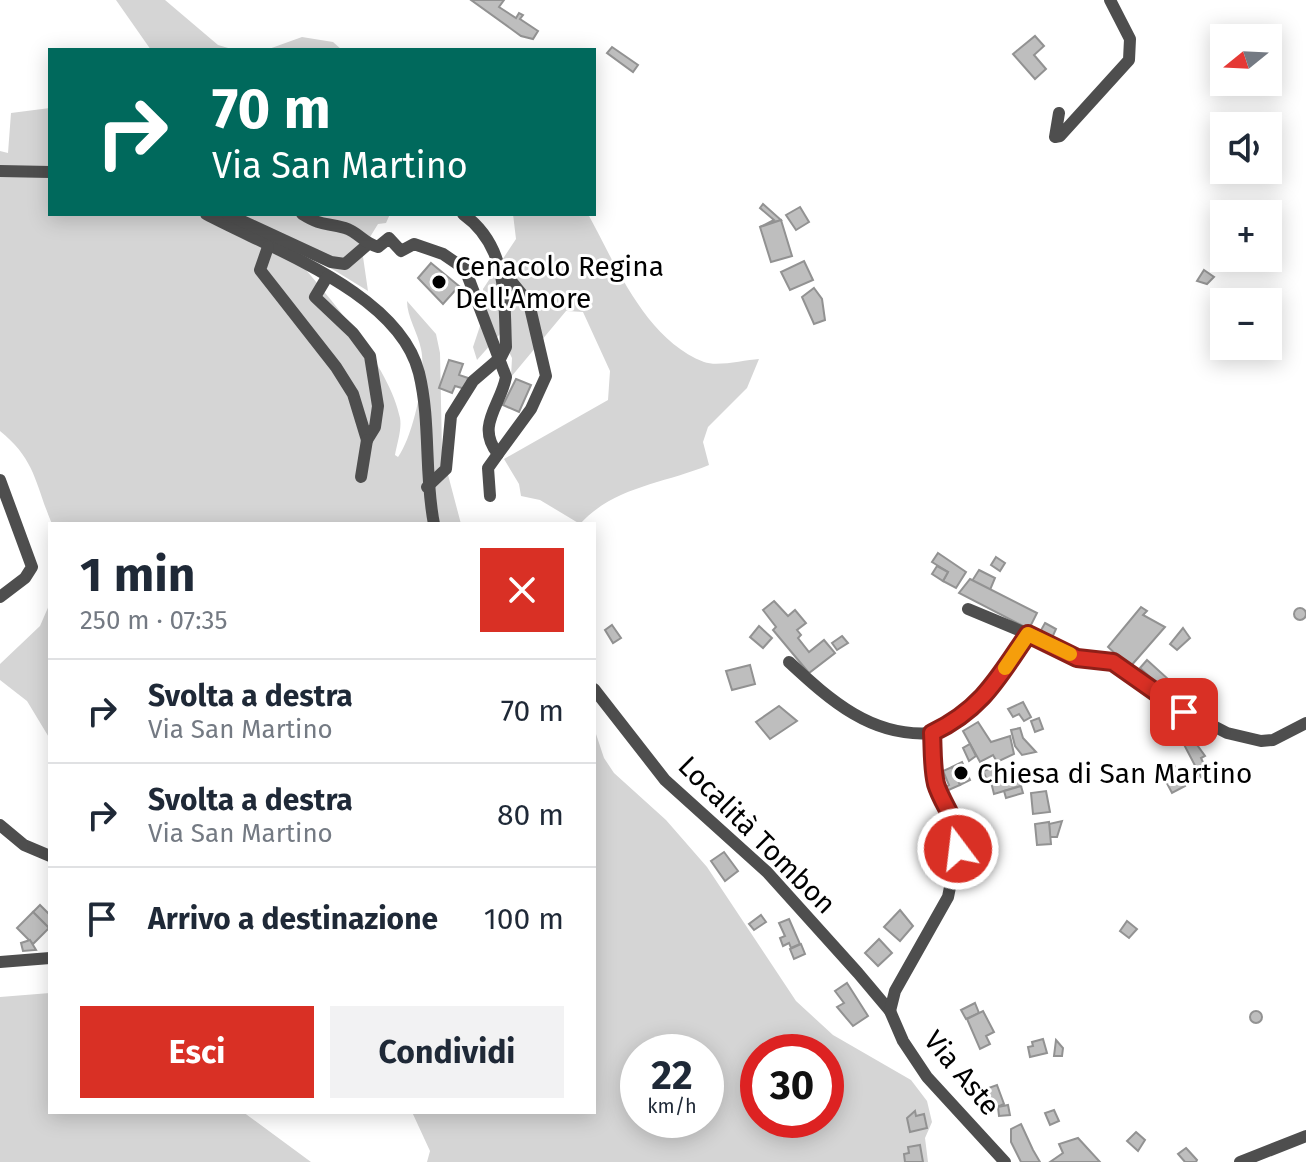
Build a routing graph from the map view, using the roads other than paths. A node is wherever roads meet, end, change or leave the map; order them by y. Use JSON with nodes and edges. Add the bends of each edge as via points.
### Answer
{"nodes":[{"id":1,"x":1110,"y":0,"type":"edge"},
{"id":2,"x":1059,"y":113,"type":"dead end"},
{"id":3,"x":0,"y":171,"type":"edge"},
{"id":4,"x":48,"y":172,"type":"edge"},
{"id":5,"x":210,"y":216,"type":"edge"},
{"id":6,"x":231,"y":216,"type":"edge"},
{"id":7,"x":306,"y":216,"type":"edge"},
{"id":8,"x":465,"y":216,"type":"edge"},
{"id":9,"x":367,"y":245,"type":"junction"},
{"id":10,"x":268,"y":247,"type":"junction"},
{"id":11,"x":502,"y":270,"type":"junction"},
{"id":12,"x":327,"y":277,"type":"junction"},
{"id":13,"x":501,"y":357,"type":"junction"},
{"id":14,"x":367,"y":440,"type":"junction"},
{"id":15,"x":498,"y":454,"type":"junction"},
{"id":16,"x":361,"y":477,"type":"dead end"},
{"id":17,"x":0,"y":480,"type":"edge"},
{"id":18,"x":427,"y":487,"type":"junction"},
{"id":19,"x":490,"y":496,"type":"dead end"},
{"id":20,"x":434,"y":522,"type":"edge"},
{"id":21,"x":0,"y":597,"type":"edge"},
{"id":22,"x":968,"y":609,"type":"dead end"},
{"id":23,"x":1028,"y":634,"type":"junction"},
{"id":24,"x":789,"y":662,"type":"dead end"},
{"id":25,"x":596,"y":692,"type":"edge"},
{"id":26,"x":1306,"y":723,"type":"edge"},
{"id":27,"x":932,"y":733,"type":"junction"},
{"id":28,"x":0,"y":825,"type":"edge"},
{"id":29,"x":48,"y":855,"type":"edge"},
{"id":30,"x":48,"y":958,"type":"edge"},
{"id":31,"x":0,"y":962,"type":"edge"},
{"id":32,"x":890,"y":1011,"type":"junction"},
{"id":33,"x":1306,"y":1136,"type":"edge"},
{"id":34,"x":1005,"y":1162,"type":"edge"},
{"id":35,"x":1240,"y":1162,"type":"edge"}],
"edges":[{"from":1,"to":2,"type":"street","via":[[1130,39],[1129,60],[1055,137]]},
{"from":3,"to":4,"type":"street"},
{"from":5,"to":10,"type":"street"},
{"from":6,"to":9,"type":"street","via":[[331,262],[345,264]]},
{"from":7,"to":9,"type":"street","via":[[348,229]]},
{"from":8,"to":11,"type":"street","via":[[488,236]]},
{"from":9,"to":13,"type":"street","via":[[378,247],[389,238],[401,251],[414,244],[459,263],[472,279]]},
{"from":10,"to":12,"type":"street"},
{"from":10,"to":14,"type":"street","via":[[260,270],[353,394]]},
{"from":11,"to":13,"type":"street","via":[[506,347]]},
{"from":11,"to":15,"type":"street","via":[[529,303],[546,376],[527,416]]},
{"from":12,"to":14,"type":"street","via":[[315,297],[365,346],[374,368],[378,406]]},
{"from":12,"to":18,"type":"street","via":[[388,320],[412,352],[424,401]]},
{"from":13,"to":15,"type":"street","via":[[504,387],[488,422]]},
{"from":13,"to":18,"type":"street","via":[[473,381],[451,416],[446,469]]},
{"from":14,"to":16,"type":"street"},
{"from":15,"to":19,"type":"street","via":[[488,468]]},
{"from":17,"to":21,"type":"street","via":[[32,567]]},
{"from":18,"to":20,"type":"street"},
{"from":22,"to":23,"type":"street"},
{"from":23,"to":26,"type":"street","via":[[1077,658],[1113,662],[1169,703],[1227,733],[1273,740]]},
{"from":23,"to":27,"type":"street","via":[[984,699],[963,718]]},
{"from":24,"to":27,"type":"street","via":[[854,716],[896,730]]},
{"from":25,"to":32,"type":"street","name":"Località Tombon","via":[[665,780],[767,872]]},
{"from":27,"to":32,"type":"street","via":[[937,785],[960,838],[942,911],[895,991]]},
{"from":28,"to":29,"type":"street","via":[[24,845]]},
{"from":30,"to":31,"type":"street"},
{"from":32,"to":34,"type":"street","name":"Via Aste","via":[[927,1077]]},
{"from":33,"to":35,"type":"street"}]}
